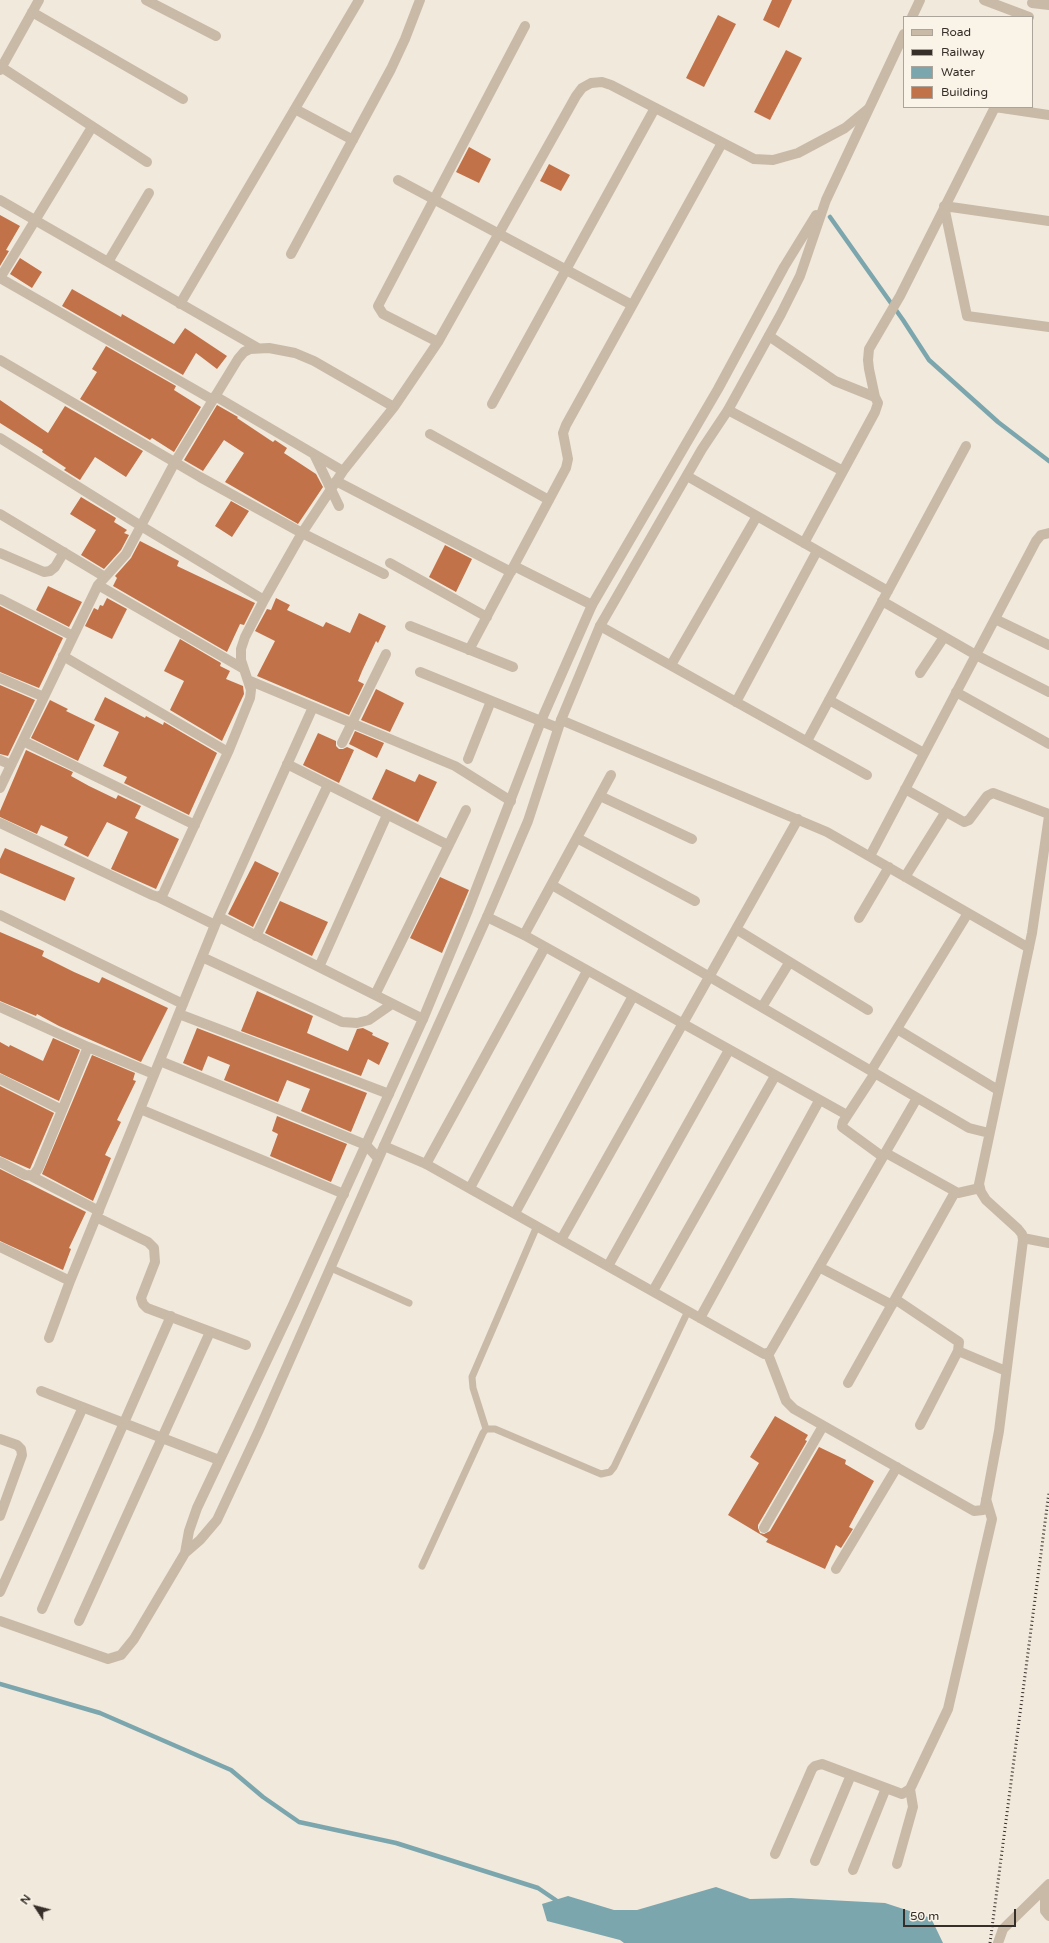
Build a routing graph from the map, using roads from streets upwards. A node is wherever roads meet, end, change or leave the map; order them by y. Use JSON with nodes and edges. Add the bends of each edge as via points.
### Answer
{"nodes":[{"id":1,"x":39,"y":0,"type":"edge"},
{"id":2,"x":146,"y":0,"type":"edge"},
{"id":3,"x":359,"y":0,"type":"edge"},
{"id":4,"x":420,"y":0,"type":"edge"},
{"id":5,"x":920,"y":0,"type":"edge"},
{"id":6,"x":984,"y":0,"type":"edge"},
{"id":7,"x":1032,"y":1,"type":"edge"},
{"id":8,"x":1049,"y":5,"type":"edge"},
{"id":9,"x":32,"y":12,"type":"junction"},
{"id":10,"x":912,"y":16,"type":"edge"},
{"id":11,"x":1026,"y":16,"type":"edge"},
{"id":12,"x":1029,"y":16,"type":"edge"},
{"id":13,"x":525,"y":26,"type":"dead end"},
{"id":14,"x":216,"y":36,"type":"dead end"},
{"id":15,"x":903,"y":36,"type":"edge"},
{"id":16,"x":1,"y":68,"type":"edge"},
{"id":17,"x":183,"y":98,"type":"dead end"},
{"id":18,"x":655,"y":108,"type":"junction"},
{"id":19,"x":994,"y":108,"type":"edge"},
{"id":20,"x":1003,"y":108,"type":"edge"},
{"id":21,"x":295,"y":109,"type":"junction"},
{"id":22,"x":868,"y":109,"type":"junction"},
{"id":23,"x":1049,"y":114,"type":"edge"},
{"id":24,"x":92,"y":127,"type":"junction"},
{"id":25,"x":353,"y":140,"type":"junction"},
{"id":26,"x":722,"y":142,"type":"junction"},
{"id":27,"x":147,"y":162,"type":"dead end"},
{"id":28,"x":398,"y":180,"type":"dead end"},
{"id":29,"x":149,"y":193,"type":"dead end"},
{"id":30,"x":434,"y":198,"type":"junction"},
{"id":31,"x":0,"y":200,"type":"edge"},
{"id":32,"x":826,"y":200,"type":"junction"},
{"id":33,"x":944,"y":206,"type":"junction"},
{"id":34,"x":35,"y":220,"type":"junction"},
{"id":35,"x":1049,"y":221,"type":"edge"},
{"id":36,"x":500,"y":233,"type":"junction"},
{"id":37,"x":291,"y":254,"type":"dead end"},
{"id":38,"x":108,"y":262,"type":"junction"},
{"id":39,"x":566,"y":270,"type":"junction"},
{"id":40,"x":0,"y":278,"type":"edge"},
{"id":41,"x":180,"y":304,"type":"junction"},
{"id":42,"x":632,"y":305,"type":"junction"},
{"id":43,"x":1049,"y":327,"type":"edge"},
{"id":44,"x":769,"y":336,"type":"junction"},
{"id":45,"x":438,"y":342,"type":"junction"},
{"id":46,"x":258,"y":348,"type":"junction"},
{"id":47,"x":0,"y":360,"type":"edge"},
{"id":48,"x":875,"y":397,"type":"junction"},
{"id":49,"x":214,"y":398,"type":"junction"},
{"id":50,"x":492,"y":404,"type":"dead end"},
{"id":51,"x":394,"y":406,"type":"junction"},
{"id":52,"x":728,"y":410,"type":"junction"},
{"id":53,"x":430,"y":434,"type":"dead end"},
{"id":54,"x":0,"y":438,"type":"edge"},
{"id":55,"x":966,"y":446,"type":"dead end"},
{"id":56,"x":314,"y":454,"type":"junction"},
{"id":57,"x":176,"y":462,"type":"junction"},
{"id":58,"x":343,"y":471,"type":"junction"},
{"id":59,"x":843,"y":471,"type":"junction"},
{"id":60,"x":687,"y":476,"type":"junction"},
{"id":61,"x":334,"y":485,"type":"junction"},
{"id":62,"x":549,"y":500,"type":"junction"},
{"id":63,"x":340,"y":506,"type":"dead end"},
{"id":64,"x":0,"y":514,"type":"edge"},
{"id":65,"x":757,"y":516,"type":"junction"},
{"id":66,"x":142,"y":526,"type":"junction"},
{"id":67,"x":302,"y":533,"type":"junction"},
{"id":68,"x":1049,"y":533,"type":"edge"},
{"id":69,"x":804,"y":543,"type":"junction"},
{"id":70,"x":818,"y":551,"type":"junction"},
{"id":71,"x":64,"y":552,"type":"junction"},
{"id":72,"x":0,"y":553,"type":"edge"},
{"id":73,"x":390,"y":563,"type":"dead end"},
{"id":74,"x":513,"y":569,"type":"junction"},
{"id":75,"x":384,"y":574,"type":"dead end"},
{"id":76,"x":105,"y":577,"type":"junction"},
{"id":77,"x":98,"y":585,"type":"junction"},
{"id":78,"x":888,"y":591,"type":"junction"},
{"id":79,"x":0,"y":599,"type":"edge"},
{"id":80,"x":264,"y":600,"type":"junction"},
{"id":81,"x":882,"y":601,"type":"junction"},
{"id":82,"x":592,"y":605,"type":"junction"},
{"id":83,"x":487,"y":617,"type":"junction"},
{"id":84,"x":995,"y":619,"type":"junction"},
{"id":85,"x":410,"y":626,"type":"dead end"},
{"id":86,"x":600,"y":626,"type":"junction"},
{"id":87,"x":73,"y":636,"type":"junction"},
{"id":88,"x":944,"y":637,"type":"junction"},
{"id":89,"x":1049,"y":645,"type":"edge"},
{"id":90,"x":469,"y":650,"type":"junction"},
{"id":91,"x":386,"y":654,"type":"dead end"},
{"id":92,"x":976,"y":655,"type":"junction"},
{"id":93,"x":64,"y":656,"type":"junction"},
{"id":94,"x":671,"y":665,"type":"junction"},
{"id":95,"x":513,"y":667,"type":"dead end"},
{"id":96,"x":244,"y":669,"type":"junction"},
{"id":97,"x":420,"y":672,"type":"dead end"},
{"id":98,"x":920,"y":673,"type":"dead end"},
{"id":99,"x":0,"y":678,"type":"edge"},
{"id":100,"x":248,"y":680,"type":"junction"},
{"id":101,"x":956,"y":692,"type":"junction"},
{"id":102,"x":1049,"y":692,"type":"edge"},
{"id":103,"x":44,"y":697,"type":"junction"},
{"id":104,"x":829,"y":700,"type":"junction"},
{"id":105,"x":491,"y":701,"type":"junction"},
{"id":106,"x":736,"y":702,"type":"junction"},
{"id":107,"x":313,"y":707,"type":"junction"},
{"id":108,"x":541,"y":722,"type":"junction"},
{"id":109,"x":352,"y":723,"type":"junction"},
{"id":110,"x":559,"y":724,"type":"junction"},
{"id":111,"x":23,"y":741,"type":"junction"},
{"id":112,"x":807,"y":741,"type":"junction"},
{"id":113,"x":342,"y":743,"type":"dead end"},
{"id":114,"x":1049,"y":744,"type":"edge"},
{"id":115,"x":228,"y":752,"type":"junction"},
{"id":116,"x":924,"y":753,"type":"junction"},
{"id":117,"x":468,"y":759,"type":"dead end"},
{"id":118,"x":0,"y":760,"type":"edge"},
{"id":119,"x":287,"y":764,"type":"junction"},
{"id":120,"x":11,"y":765,"type":"junction"},
{"id":121,"x":867,"y":774,"type":"dead end"},
{"id":122,"x":611,"y":775,"type":"dead end"},
{"id":123,"x":328,"y":785,"type":"junction"},
{"id":124,"x":0,"y":788,"type":"edge"},
{"id":125,"x":905,"y":789,"type":"junction"},
{"id":126,"x":600,"y":796,"type":"junction"},
{"id":127,"x":511,"y":801,"type":"junction"},
{"id":128,"x":466,"y":810,"type":"dead end"},
{"id":129,"x":945,"y":813,"type":"junction"},
{"id":130,"x":386,"y":815,"type":"junction"},
{"id":131,"x":1049,"y":815,"type":"edge"},
{"id":132,"x":798,"y":819,"type":"junction"},
{"id":133,"x":0,"y":823,"type":"edge"},
{"id":134,"x":195,"y":825,"type":"junction"},
{"id":135,"x":577,"y":838,"type":"junction"},
{"id":136,"x":692,"y":839,"type":"dead end"},
{"id":137,"x":448,"y":845,"type":"junction"},
{"id":138,"x":870,"y":856,"type":"junction"},
{"id":139,"x":889,"y":867,"type":"junction"},
{"id":140,"x":906,"y":877,"type":"junction"},
{"id":141,"x":552,"y":885,"type":"junction"},
{"id":142,"x":158,"y":897,"type":"junction"},
{"id":143,"x":695,"y":901,"type":"dead end"},
{"id":144,"x":968,"y":913,"type":"junction"},
{"id":145,"x":0,"y":915,"type":"edge"},
{"id":146,"x":487,"y":917,"type":"junction"},
{"id":147,"x":859,"y":918,"type":"dead end"},
{"id":148,"x":217,"y":921,"type":"junction"},
{"id":149,"x":736,"y":929,"type":"junction"},
{"id":150,"x":524,"y":935,"type":"junction"},
{"id":151,"x":256,"y":936,"type":"junction"},
{"id":152,"x":546,"y":947,"type":"junction"},
{"id":153,"x":1029,"y":948,"type":"junction"},
{"id":154,"x":202,"y":957,"type":"junction"},
{"id":155,"x":789,"y":963,"type":"junction"},
{"id":156,"x":319,"y":967,"type":"junction"},
{"id":157,"x":587,"y":971,"type":"junction"},
{"id":158,"x":709,"y":975,"type":"junction"},
{"id":159,"x":375,"y":995,"type":"junction"},
{"id":160,"x":633,"y":996,"type":"junction"},
{"id":161,"x":392,"y":1004,"type":"junction"},
{"id":162,"x":762,"y":1006,"type":"junction"},
{"id":163,"x":0,"y":1007,"type":"edge"},
{"id":164,"x":181,"y":1009,"type":"junction"},
{"id":165,"x":868,"y":1010,"type":"dead end"},
{"id":166,"x":423,"y":1019,"type":"junction"},
{"id":167,"x":682,"y":1023,"type":"junction"},
{"id":168,"x":897,"y":1029,"type":"junction"},
{"id":169,"x":88,"y":1047,"type":"junction"},
{"id":170,"x":729,"y":1050,"type":"junction"},
{"id":171,"x":160,"y":1061,"type":"junction"},
{"id":172,"x":873,"y":1072,"type":"junction"},
{"id":173,"x":154,"y":1074,"type":"junction"},
{"id":174,"x":775,"y":1076,"type":"junction"},
{"id":175,"x":0,"y":1079,"type":"edge"},
{"id":176,"x":998,"y":1090,"type":"junction"},
{"id":177,"x":389,"y":1094,"type":"junction"},
{"id":178,"x":917,"y":1098,"type":"junction"},
{"id":179,"x":819,"y":1100,"type":"junction"},
{"id":180,"x":62,"y":1110,"type":"junction"},
{"id":181,"x":140,"y":1110,"type":"junction"},
{"id":182,"x":847,"y":1116,"type":"junction"},
{"id":183,"x":989,"y":1132,"type":"junction"},
{"id":184,"x":366,"y":1145,"type":"junction"},
{"id":185,"x":384,"y":1146,"type":"junction"},
{"id":186,"x":884,"y":1155,"type":"junction"},
{"id":187,"x":378,"y":1158,"type":"junction"},
{"id":188,"x":0,"y":1162,"type":"edge"},
{"id":189,"x":426,"y":1164,"type":"junction"},
{"id":190,"x":29,"y":1175,"type":"junction"},
{"id":191,"x":470,"y":1188,"type":"junction"},
{"id":192,"x":980,"y":1188,"type":"junction"},
{"id":193,"x":955,"y":1192,"type":"junction"},
{"id":194,"x":344,"y":1194,"type":"junction"},
{"id":195,"x":515,"y":1213,"type":"junction"},
{"id":196,"x":97,"y":1214,"type":"junction"},
{"id":197,"x":1023,"y":1238,"type":"junction"},
{"id":198,"x":561,"y":1240,"type":"junction"},
{"id":199,"x":1049,"y":1243,"type":"edge"},
{"id":200,"x":0,"y":1247,"type":"edge"},
{"id":201,"x":608,"y":1266,"type":"junction"},
{"id":202,"x":819,"y":1267,"type":"junction"},
{"id":203,"x":70,"y":1282,"type":"junction"},
{"id":204,"x":653,"y":1291,"type":"junction"},
{"id":205,"x":893,"y":1302,"type":"junction"},
{"id":206,"x":171,"y":1316,"type":"junction"},
{"id":207,"x":700,"y":1318,"type":"junction"},
{"id":208,"x":210,"y":1332,"type":"junction"},
{"id":209,"x":49,"y":1338,"type":"dead end"},
{"id":210,"x":246,"y":1346,"type":"dead end"},
{"id":211,"x":958,"y":1352,"type":"junction"},
{"id":212,"x":768,"y":1354,"type":"junction"},
{"id":213,"x":1006,"y":1371,"type":"junction"},
{"id":214,"x":848,"y":1383,"type":"dead end"},
{"id":215,"x":41,"y":1391,"type":"dead end"},
{"id":216,"x":83,"y":1407,"type":"junction"},
{"id":217,"x":124,"y":1423,"type":"junction"},
{"id":218,"x":920,"y":1425,"type":"dead end"},
{"id":219,"x":823,"y":1426,"type":"junction"},
{"id":220,"x":0,"y":1439,"type":"edge"},
{"id":221,"x":163,"y":1439,"type":"junction"},
{"id":222,"x":219,"y":1460,"type":"junction"},
{"id":223,"x":897,"y":1467,"type":"junction"},
{"id":224,"x":986,"y":1499,"type":"junction"},
{"id":225,"x":0,"y":1516,"type":"edge"},
{"id":226,"x":764,"y":1528,"type":"dead end"},
{"id":227,"x":185,"y":1553,"type":"junction"},
{"id":228,"x":836,"y":1569,"type":"dead end"},
{"id":229,"x":0,"y":1592,"type":"edge"},
{"id":230,"x":42,"y":1609,"type":"dead end"},
{"id":231,"x":0,"y":1621,"type":"edge"},
{"id":232,"x":79,"y":1621,"type":"dead end"},
{"id":233,"x":851,"y":1775,"type":"junction"},
{"id":234,"x":886,"y":1788,"type":"junction"},
{"id":235,"x":910,"y":1789,"type":"junction"},
{"id":236,"x":775,"y":1854,"type":"dead end"},
{"id":237,"x":815,"y":1861,"type":"dead end"},
{"id":238,"x":897,"y":1864,"type":"dead end"},
{"id":239,"x":853,"y":1870,"type":"dead end"},
{"id":240,"x":1047,"y":1886,"type":"edge"},
{"id":241,"x":1049,"y":1916,"type":"edge"},
{"id":242,"x":998,"y":1943,"type":"edge"}],
"edges":[{"from":1,"to":9,"type":"street"},
{"from":2,"to":14,"type":"street"},
{"from":3,"to":21,"type":"street"},
{"from":4,"to":25,"type":"street","via":[[394,63]]},
{"from":5,"to":10,"type":"street"},
{"from":6,"to":11,"type":"street"},
{"from":7,"to":8,"type":"street"},
{"from":7,"to":12,"type":"street"},
{"from":9,"to":16,"type":"street"},
{"from":9,"to":17,"type":"street"},
{"from":13,"to":30,"type":"street"},
{"from":15,"to":22,"type":"street"},
{"from":16,"to":24,"type":"street"},
{"from":18,"to":26,"type":"street"},
{"from":18,"to":36,"type":"street","via":[[602,82],[591,83],[582,88]]},
{"from":18,"to":39,"type":"street"},
{"from":19,"to":33,"type":"street"},
{"from":20,"to":23,"type":"street"},
{"from":21,"to":25,"type":"street"},
{"from":21,"to":41,"type":"street"},
{"from":22,"to":26,"type":"street","via":[[845,128],[798,153],[773,160],[754,159]]},
{"from":22,"to":32,"type":"street"},
{"from":24,"to":27,"type":"street"},
{"from":24,"to":34,"type":"street"},
{"from":25,"to":37,"type":"street"},
{"from":26,"to":42,"type":"street"},
{"from":28,"to":30,"type":"street"},
{"from":29,"to":38,"type":"street"},
{"from":30,"to":36,"type":"street"},
{"from":30,"to":45,"type":"street","via":[[378,306],[383,314]]},
{"from":31,"to":34,"type":"street"},
{"from":32,"to":44,"type":"street","via":[[800,276]]},
{"from":32,"to":82,"type":"street","via":[[784,267],[718,389]]},
{"from":33,"to":35,"type":"street"},
{"from":33,"to":43,"type":"street","via":[[967,316]]},
{"from":33,"to":48,"type":"street","via":[[900,296],[869,349],[868,360]]},
{"from":34,"to":38,"type":"street"},
{"from":34,"to":40,"type":"street"},
{"from":36,"to":39,"type":"street"},
{"from":36,"to":45,"type":"street"},
{"from":38,"to":41,"type":"street"},
{"from":39,"to":42,"type":"street"},
{"from":39,"to":50,"type":"street"},
{"from":40,"to":49,"type":"street"},
{"from":41,"to":46,"type":"street"},
{"from":42,"to":62,"type":"street","via":[[566,425],[563,433],[568,459],[566,468]]},
{"from":44,"to":48,"type":"street","via":[[835,381]]},
{"from":44,"to":52,"type":"street"},
{"from":45,"to":51,"type":"street"},
{"from":46,"to":49,"type":"street","via":[[250,349],[238,358]]},
{"from":46,"to":51,"type":"street","via":[[295,353],[314,361]]},
{"from":47,"to":57,"type":"street"},
{"from":48,"to":59,"type":"street","via":[[878,403],[875,412]]},
{"from":49,"to":56,"type":"street"},
{"from":49,"to":57,"type":"street"},
{"from":51,"to":58,"type":"street"},
{"from":52,"to":59,"type":"street"},
{"from":52,"to":60,"type":"street"},
{"from":53,"to":62,"type":"street"},
{"from":54,"to":66,"type":"street"},
{"from":55,"to":78,"type":"street"},
{"from":56,"to":58,"type":"street"},
{"from":56,"to":61,"type":"street"},
{"from":57,"to":66,"type":"street"},
{"from":57,"to":67,"type":"street"},
{"from":58,"to":61,"type":"street"},
{"from":59,"to":69,"type":"street"},
{"from":60,"to":65,"type":"street"},
{"from":60,"to":86,"type":"street"},
{"from":61,"to":63,"type":"street"},
{"from":61,"to":67,"type":"street"},
{"from":61,"to":74,"type":"street"},
{"from":62,"to":74,"type":"street"},
{"from":64,"to":71,"type":"street"},
{"from":65,"to":69,"type":"street"},
{"from":65,"to":94,"type":"street"},
{"from":66,"to":76,"type":"street","via":[[126,554]]},
{"from":66,"to":80,"type":"street"},
{"from":67,"to":75,"type":"street"},
{"from":67,"to":80,"type":"street"},
{"from":68,"to":84,"type":"street","via":[[1041,535],[1036,541]]},
{"from":69,"to":70,"type":"street"},
{"from":70,"to":78,"type":"street"},
{"from":70,"to":106,"type":"street"},
{"from":71,"to":72,"type":"street","via":[[55,567],[44,572]]},
{"from":71,"to":76,"type":"street"},
{"from":73,"to":83,"type":"street"},
{"from":74,"to":82,"type":"street"},
{"from":74,"to":83,"type":"street"},
{"from":76,"to":77,"type":"street"},
{"from":77,"to":87,"type":"street"},
{"from":77,"to":96,"type":"street"},
{"from":78,"to":81,"type":"street"},
{"from":79,"to":87,"type":"street"},
{"from":80,"to":96,"type":"street","via":[[241,649]]},
{"from":81,"to":88,"type":"street"},
{"from":81,"to":104,"type":"street"},
{"from":82,"to":108,"type":"street"},
{"from":83,"to":90,"type":"street"},
{"from":84,"to":89,"type":"street"},
{"from":84,"to":92,"type":"street"},
{"from":85,"to":90,"type":"street"},
{"from":86,"to":94,"type":"street"},
{"from":86,"to":110,"type":"street"},
{"from":87,"to":93,"type":"street"},
{"from":88,"to":92,"type":"street"},
{"from":88,"to":98,"type":"street"},
{"from":90,"to":95,"type":"street"},
{"from":91,"to":109,"type":"street"},
{"from":92,"to":101,"type":"street"},
{"from":92,"to":102,"type":"street"},
{"from":93,"to":103,"type":"street"},
{"from":93,"to":115,"type":"street"},
{"from":94,"to":106,"type":"street"},
{"from":96,"to":100,"type":"street"},
{"from":97,"to":105,"type":"street"},
{"from":99,"to":103,"type":"street"},
{"from":100,"to":107,"type":"street"},
{"from":100,"to":115,"type":"street","via":[[250,698]]},
{"from":101,"to":114,"type":"street"},
{"from":101,"to":116,"type":"street"},
{"from":103,"to":111,"type":"street"},
{"from":104,"to":112,"type":"street"},
{"from":104,"to":116,"type":"street"},
{"from":105,"to":108,"type":"street"},
{"from":105,"to":117,"type":"street"},
{"from":106,"to":112,"type":"street"},
{"from":107,"to":109,"type":"street"},
{"from":107,"to":119,"type":"street"},
{"from":108,"to":110,"type":"street"},
{"from":108,"to":127,"type":"street"},
{"from":109,"to":113,"type":"street"},
{"from":109,"to":127,"type":"street","via":[[455,766]]},
{"from":110,"to":132,"type":"street"},
{"from":110,"to":146,"type":"street","via":[[528,821]]},
{"from":111,"to":120,"type":"street"},
{"from":111,"to":134,"type":"street"},
{"from":112,"to":121,"type":"street"},
{"from":115,"to":134,"type":"street"},
{"from":116,"to":125,"type":"street"},
{"from":118,"to":120,"type":"street"},
{"from":119,"to":123,"type":"street"},
{"from":119,"to":148,"type":"street"},
{"from":120,"to":124,"type":"street"},
{"from":122,"to":126,"type":"street"},
{"from":123,"to":130,"type":"street"},
{"from":123,"to":151,"type":"street"},
{"from":125,"to":129,"type":"street"},
{"from":125,"to":138,"type":"street"},
{"from":126,"to":135,"type":"street"},
{"from":126,"to":136,"type":"street"},
{"from":127,"to":166,"type":"street"},
{"from":128,"to":137,"type":"street"},
{"from":129,"to":131,"type":"street","via":[[966,822],[988,796],[996,793]]},
{"from":129,"to":140,"type":"street"},
{"from":130,"to":137,"type":"street"},
{"from":130,"to":156,"type":"street"},
{"from":131,"to":153,"type":"street"},
{"from":132,"to":138,"type":"street"},
{"from":132,"to":149,"type":"street"},
{"from":133,"to":142,"type":"street"},
{"from":134,"to":142,"type":"street","via":[[164,894]]},
{"from":135,"to":141,"type":"street"},
{"from":135,"to":143,"type":"street"},
{"from":137,"to":159,"type":"street"},
{"from":138,"to":139,"type":"street"},
{"from":139,"to":140,"type":"street"},
{"from":139,"to":147,"type":"street"},
{"from":140,"to":144,"type":"street"},
{"from":141,"to":150,"type":"street"},
{"from":141,"to":158,"type":"street"},
{"from":142,"to":148,"type":"street"},
{"from":144,"to":153,"type":"street"},
{"from":144,"to":168,"type":"street"},
{"from":145,"to":164,"type":"street"},
{"from":146,"to":150,"type":"street"},
{"from":146,"to":185,"type":"street"},
{"from":148,"to":151,"type":"street"},
{"from":148,"to":154,"type":"street"},
{"from":149,"to":155,"type":"street"},
{"from":149,"to":158,"type":"street"},
{"from":150,"to":152,"type":"street"},
{"from":151,"to":156,"type":"street"},
{"from":152,"to":157,"type":"street"},
{"from":152,"to":189,"type":"street"},
{"from":153,"to":176,"type":"street"},
{"from":154,"to":161,"type":"street","via":[[342,1022],[357,1023],[369,1020]]},
{"from":154,"to":164,"type":"street"},
{"from":155,"to":162,"type":"street"},
{"from":155,"to":165,"type":"street"},
{"from":156,"to":159,"type":"street"},
{"from":157,"to":160,"type":"street"},
{"from":157,"to":191,"type":"street"},
{"from":158,"to":162,"type":"street"},
{"from":158,"to":167,"type":"street"},
{"from":159,"to":161,"type":"street"},
{"from":160,"to":167,"type":"street"},
{"from":160,"to":195,"type":"street"},
{"from":161,"to":166,"type":"street"},
{"from":162,"to":172,"type":"street"},
{"from":163,"to":169,"type":"street"},
{"from":164,"to":171,"type":"street"},
{"from":164,"to":177,"type":"street"},
{"from":166,"to":177,"type":"street"},
{"from":167,"to":170,"type":"street"},
{"from":167,"to":198,"type":"street"},
{"from":168,"to":172,"type":"street"},
{"from":168,"to":176,"type":"street"},
{"from":169,"to":173,"type":"street"},
{"from":169,"to":180,"type":"street"},
{"from":170,"to":174,"type":"street"},
{"from":170,"to":201,"type":"street"},
{"from":171,"to":173,"type":"street"},
{"from":171,"to":184,"type":"street"},
{"from":172,"to":178,"type":"street"},
{"from":172,"to":182,"type":"street"},
{"from":173,"to":181,"type":"street"},
{"from":174,"to":179,"type":"street"},
{"from":174,"to":204,"type":"street"},
{"from":175,"to":180,"type":"street"},
{"from":176,"to":183,"type":"street"},
{"from":177,"to":184,"type":"street"},
{"from":178,"to":183,"type":"street","via":[[969,1128]]},
{"from":178,"to":186,"type":"street"},
{"from":179,"to":182,"type":"street"},
{"from":179,"to":207,"type":"street"},
{"from":180,"to":190,"type":"street","via":[[38,1168],[33,1176]]},
{"from":181,"to":194,"type":"street"},
{"from":181,"to":196,"type":"street"},
{"from":182,"to":186,"type":"street","via":[[842,1124],[843,1129]]},
{"from":183,"to":192,"type":"street"},
{"from":184,"to":187,"type":"street"},
{"from":184,"to":194,"type":"street"},
{"from":185,"to":187,"type":"street"},
{"from":185,"to":189,"type":"street"},
{"from":186,"to":193,"type":"street"},
{"from":186,"to":202,"type":"street"},
{"from":187,"to":227,"type":"street","via":[[260,1430],[217,1520]]},
{"from":188,"to":190,"type":"street"},
{"from":189,"to":191,"type":"street"},
{"from":190,"to":196,"type":"street"},
{"from":191,"to":195,"type":"street"},
{"from":192,"to":193,"type":"street"},
{"from":192,"to":197,"type":"street","via":[[986,1200],[1018,1229]]},
{"from":193,"to":205,"type":"street"},
{"from":194,"to":222,"type":"street"},
{"from":195,"to":198,"type":"street"},
{"from":196,"to":203,"type":"street"},
{"from":196,"to":206,"type":"street","via":[[148,1242],[154,1248],[155,1262],[141,1298],[147,1308]]},
{"from":197,"to":199,"type":"street"},
{"from":197,"to":213,"type":"street"},
{"from":198,"to":201,"type":"street"},
{"from":200,"to":203,"type":"street"},
{"from":201,"to":204,"type":"street"},
{"from":202,"to":205,"type":"street"},
{"from":202,"to":212,"type":"street"},
{"from":203,"to":209,"type":"street"},
{"from":204,"to":207,"type":"street"},
{"from":205,"to":211,"type":"street","via":[[957,1338]]},
{"from":205,"to":214,"type":"street"},
{"from":206,"to":208,"type":"street"},
{"from":206,"to":217,"type":"street"},
{"from":207,"to":212,"type":"street","via":[[761,1353]]},
{"from":208,"to":210,"type":"street"},
{"from":208,"to":221,"type":"street"},
{"from":211,"to":213,"type":"street"},
{"from":211,"to":218,"type":"street"},
{"from":212,"to":219,"type":"street","via":[[789,1405]]},
{"from":213,"to":224,"type":"street","via":[[999,1432]]},
{"from":215,"to":216,"type":"street"},
{"from":216,"to":217,"type":"street"},
{"from":216,"to":229,"type":"street"},
{"from":217,"to":221,"type":"street"},
{"from":217,"to":230,"type":"street"},
{"from":219,"to":223,"type":"street"},
{"from":219,"to":226,"type":"street"},
{"from":220,"to":225,"type":"street","via":[[17,1445],[22,1455]]},
{"from":221,"to":222,"type":"street"},
{"from":221,"to":232,"type":"street"},
{"from":222,"to":227,"type":"street","via":[[191,1525]]},
{"from":223,"to":224,"type":"street","via":[[974,1511],[983,1510]]},
{"from":223,"to":228,"type":"street"},
{"from":224,"to":235,"type":"street","via":[[992,1519],[948,1709]]},
{"from":227,"to":231,"type":"street","via":[[134,1639],[121,1655],[108,1659]]},
{"from":233,"to":234,"type":"street"},
{"from":233,"to":236,"type":"street","via":[[822,1764],[812,1769]]},
{"from":233,"to":237,"type":"street"},
{"from":234,"to":235,"type":"street","via":[[902,1794]]},
{"from":234,"to":239,"type":"street"},
{"from":235,"to":238,"type":"street","via":[[913,1807]]},
{"from":240,"to":241,"type":"street","via":[[1045,1911]]},
{"from":240,"to":242,"type":"street","via":[[1003,1929]]}]}
